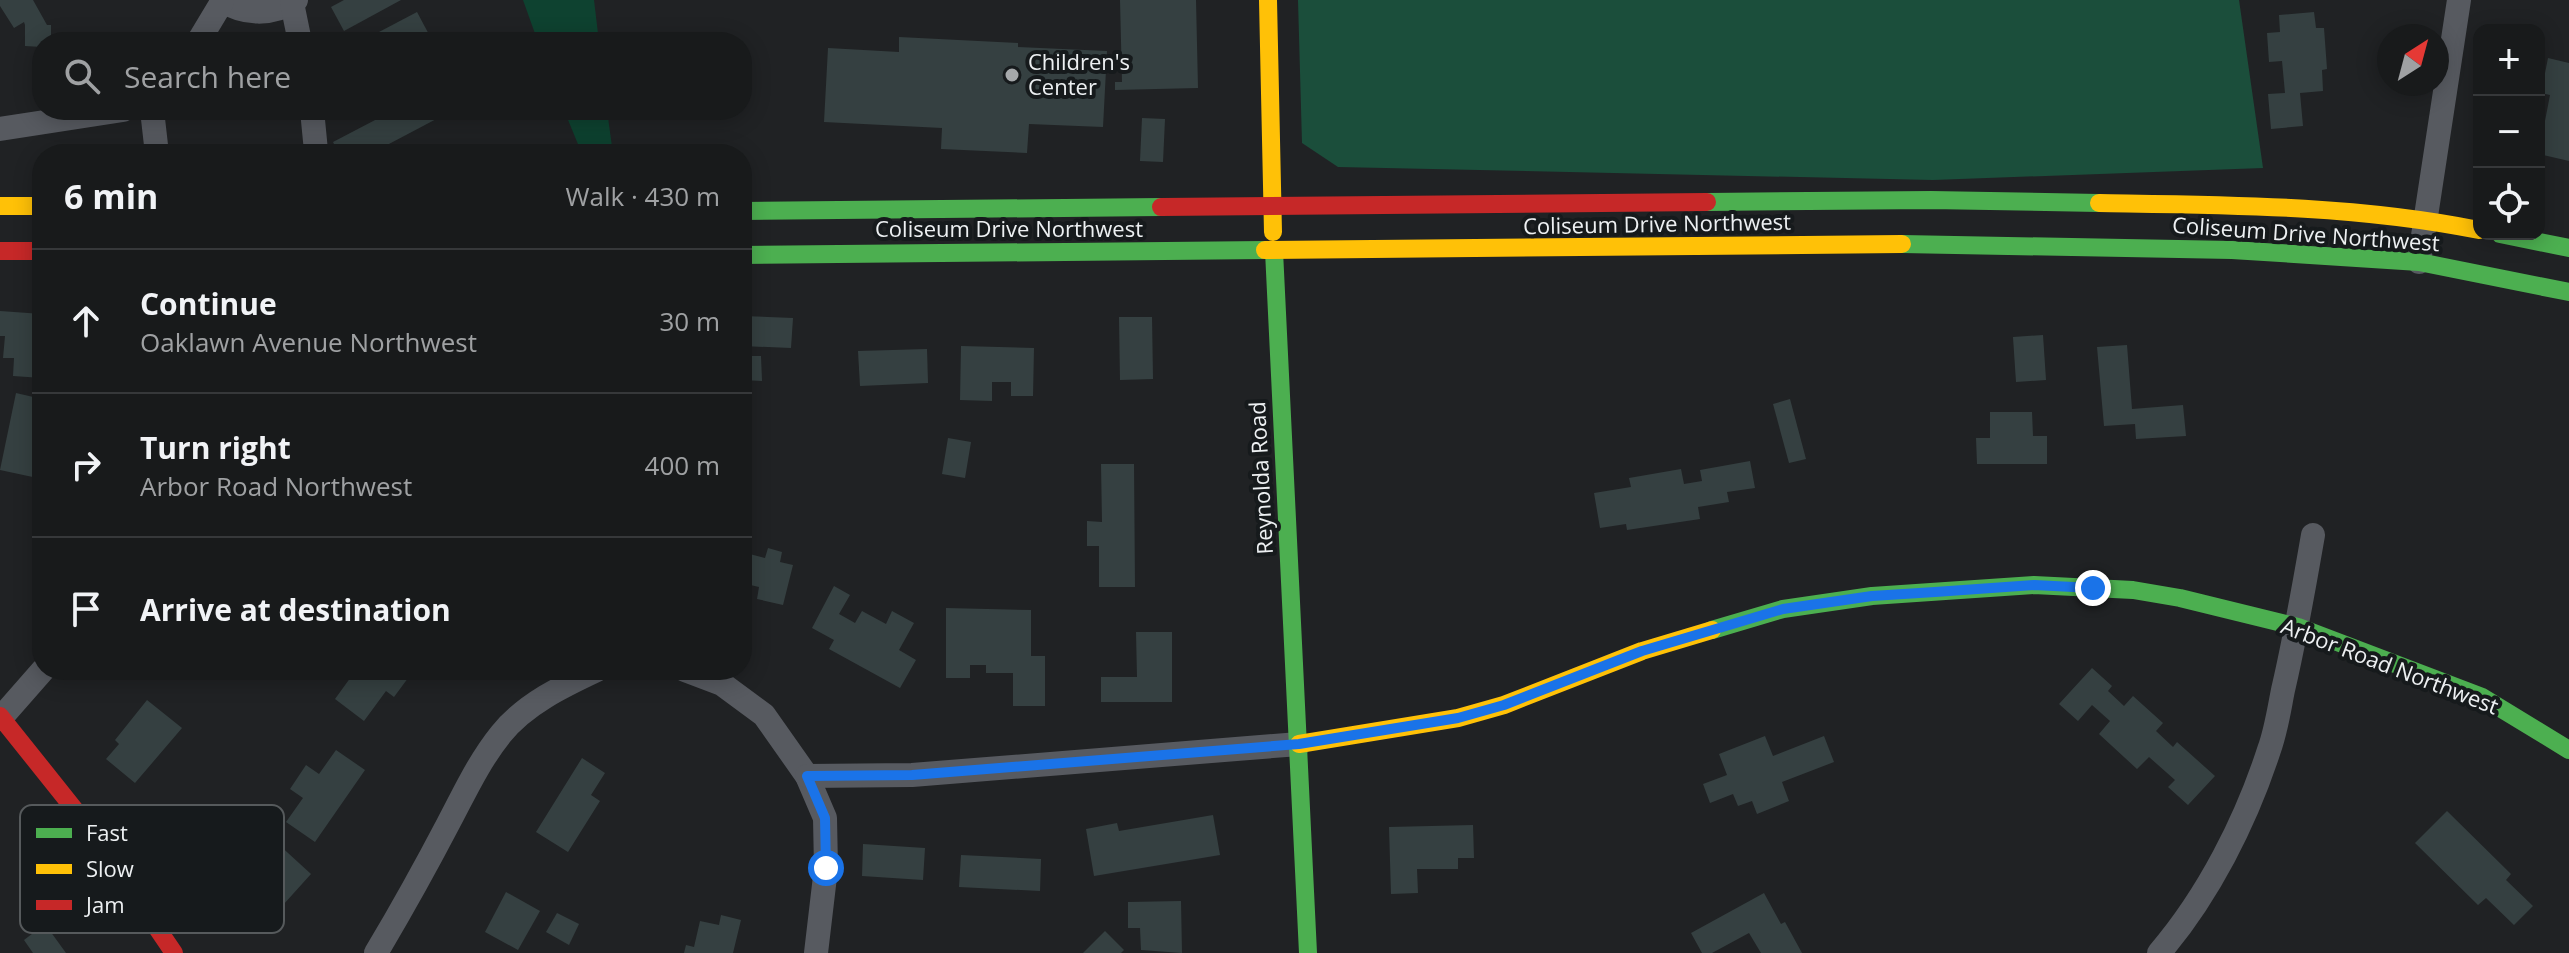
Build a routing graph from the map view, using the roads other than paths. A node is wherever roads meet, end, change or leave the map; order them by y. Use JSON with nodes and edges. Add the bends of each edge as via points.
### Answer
{"nodes":[{"id":1,"x":1268,"y":0,"type":"edge"},
{"id":2,"x":2459,"y":0,"type":"edge"},
{"id":3,"x":222,"y":1,"type":"edge"},
{"id":4,"x":294,"y":2,"type":"edge"},
{"id":5,"x":204,"y":32,"type":"edge"},
{"id":6,"x":298,"y":32,"type":"edge"},
{"id":7,"x":58,"y":120,"type":"edge"},
{"id":8,"x":153,"y":120,"type":"edge"},
{"id":9,"x":313,"y":120,"type":"edge"},
{"id":10,"x":0,"y":129,"type":"edge"},
{"id":11,"x":156,"y":144,"type":"edge"},
{"id":12,"x":315,"y":144,"type":"edge"},
{"id":13,"x":0,"y":206,"type":"edge"},
{"id":14,"x":32,"y":206,"type":"edge"},
{"id":15,"x":1273,"y":206,"type":"junction"},
{"id":16,"x":752,"y":211,"type":"edge"},
{"id":17,"x":2424,"y":219,"type":"junction"},
{"id":18,"x":2473,"y":229,"type":"edge"},
{"id":19,"x":2530,"y":240,"type":"edge"},
{"id":20,"x":2569,"y":248,"type":"edge"},
{"id":21,"x":0,"y":251,"type":"edge"},
{"id":22,"x":32,"y":251,"type":"edge"},
{"id":23,"x":1274,"y":251,"type":"junction"},
{"id":24,"x":752,"y":255,"type":"edge"},
{"id":25,"x":2419,"y":262,"type":"junction"},
{"id":26,"x":2569,"y":292,"type":"edge"},
{"id":27,"x":2313,"y":535,"type":"dead end"},
{"id":28,"x":2298,"y":627,"type":"junction"},
{"id":29,"x":34,"y":680,"type":"edge"},
{"id":30,"x":576,"y":680,"type":"edge"},
{"id":31,"x":711,"y":680,"type":"edge"},
{"id":32,"x":0,"y":718,"type":"edge"},
{"id":33,"x":1299,"y":744,"type":"junction"},
{"id":34,"x":2569,"y":750,"type":"edge"},
{"id":35,"x":807,"y":776,"type":"junction"},
{"id":36,"x":71,"y":805,"type":"edge"},
{"id":37,"x":160,"y":933,"type":"edge"},
{"id":38,"x":174,"y":953,"type":"edge"},
{"id":39,"x":376,"y":953,"type":"edge"},
{"id":40,"x":816,"y":953,"type":"edge"},
{"id":41,"x":1308,"y":953,"type":"edge"},
{"id":42,"x":2159,"y":953,"type":"edge"}],
"edges":[{"from":1,"to":15,"type":"main road","name":"Reynolda Road"},
{"from":2,"to":17,"type":"street"},
{"from":3,"to":4,"type":"street","via":[[264,12]]},
{"from":3,"to":5,"type":"street"},
{"from":4,"to":6,"type":"street"},
{"from":7,"to":10,"type":"street"},
{"from":8,"to":11,"type":"street"},
{"from":9,"to":12,"type":"street"},
{"from":13,"to":14,"type":"main road"},
{"from":15,"to":16,"type":"main road","name":"Coliseum Drive Northwest"},
{"from":15,"to":17,"type":"main road","name":"Coliseum Drive Northwest","via":[[1931,200],[2233,205]]},
{"from":15,"to":23,"type":"main road","name":"Reynolda Road"},
{"from":17,"to":18,"type":"main road","name":"Coliseum Drive Northwest"},
{"from":17,"to":25,"type":"street"},
{"from":19,"to":20,"type":"main road"},
{"from":21,"to":22,"type":"main road"},
{"from":23,"to":24,"type":"main road","name":"Coliseum Drive Northwest"},
{"from":23,"to":25,"type":"main road","name":"Coliseum Drive Northwest","via":[[1931,244],[2232,250]]},
{"from":23,"to":33,"type":"main road","name":"Reynolda Road"},
{"from":25,"to":26,"type":"main road","name":"Coliseum Drive Northwest"},
{"from":27,"to":28,"type":"street"},
{"from":28,"to":33,"type":"main road","name":"Arbor Road Northwest","via":[[2133,590],[2034,585],[1872,596],[1783,609],[1642,651],[1458,718]]},
{"from":28,"to":34,"type":"main road","name":"Arbor Road Northwest","via":[[2482,697]]},
{"from":28,"to":42,"type":"street","via":[[2270,748],[2253,794],[2197,900]]},
{"from":29,"to":32,"type":"street"},
{"from":30,"to":39,"type":"street","via":[[523,712],[501,733]]},
{"from":31,"to":35,"type":"street","via":[[764,715]]},
{"from":32,"to":36,"type":"main road"},
{"from":33,"to":35,"type":"street","name":"Arbor Road Northwest","via":[[912,775]]},
{"from":33,"to":41,"type":"main road","name":"Reynolda Road"},
{"from":35,"to":40,"type":"street","via":[[825,818],[826,868]]},
{"from":37,"to":38,"type":"main road"}]}
